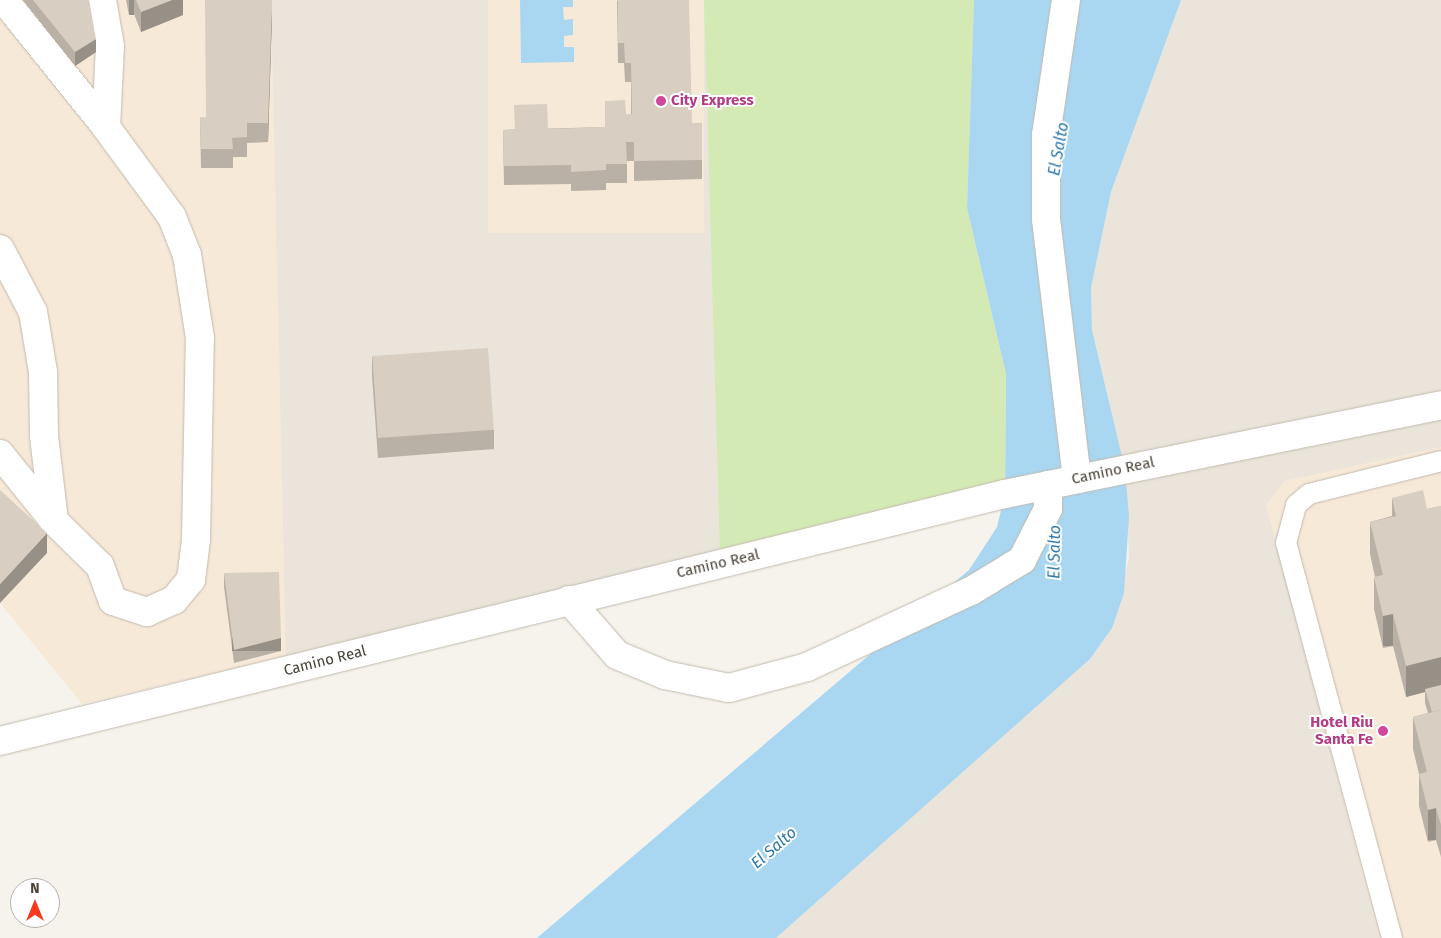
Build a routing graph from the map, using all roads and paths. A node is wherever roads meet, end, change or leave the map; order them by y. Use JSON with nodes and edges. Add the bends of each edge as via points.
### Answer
{"nodes":[{"id":1,"x":4,"y":0,"type":"edge"},
{"id":2,"x":102,"y":0,"type":"edge"},
{"id":3,"x":1066,"y":0,"type":"edge"},
{"id":4,"x":106,"y":127,"type":"junction"},
{"id":5,"x":0,"y":249,"type":"edge"},
{"id":6,"x":1441,"y":405,"type":"edge"},
{"id":7,"x":0,"y":454,"type":"edge"},
{"id":8,"x":1441,"y":461,"type":"edge"},
{"id":9,"x":1077,"y":479,"type":"junction"},
{"id":10,"x":1048,"y":485,"type":"junction"},
{"id":11,"x":54,"y":521,"type":"junction"},
{"id":12,"x":569,"y":600,"type":"junction"},
{"id":13,"x":0,"y":741,"type":"edge"},
{"id":14,"x":1392,"y":938,"type":"edge"}],
"edges":[{"from":1,"to":4,"type":"street"},
{"from":2,"to":4,"type":"street","via":[[110,46]]},
{"from":3,"to":9,"type":"street","via":[[1046,135],[1046,219]]},
{"from":4,"to":11,"type":"street","via":[[172,217],[187,255],[200,338],[196,540],[190,580],[174,600],[147,612],[113,601],[100,566]]},
{"from":5,"to":11,"type":"street","via":[[33,312],[43,372],[44,436]]},
{"from":6,"to":9,"type":"street","name":"Camino Real"},
{"from":7,"to":11,"type":"street"},
{"from":8,"to":14,"type":"lane","via":[[1309,494],[1296,505],[1286,543]]},
{"from":9,"to":10,"type":"street","name":"Camino Real"},
{"from":10,"to":12,"type":"street","name":"Camino Real"},
{"from":10,"to":12,"type":"street","via":[[1048,509],[1022,560],[972,591],[807,667],[729,688],[665,675],[617,655]]},
{"from":12,"to":13,"type":"street","name":"Camino Real"}]}
